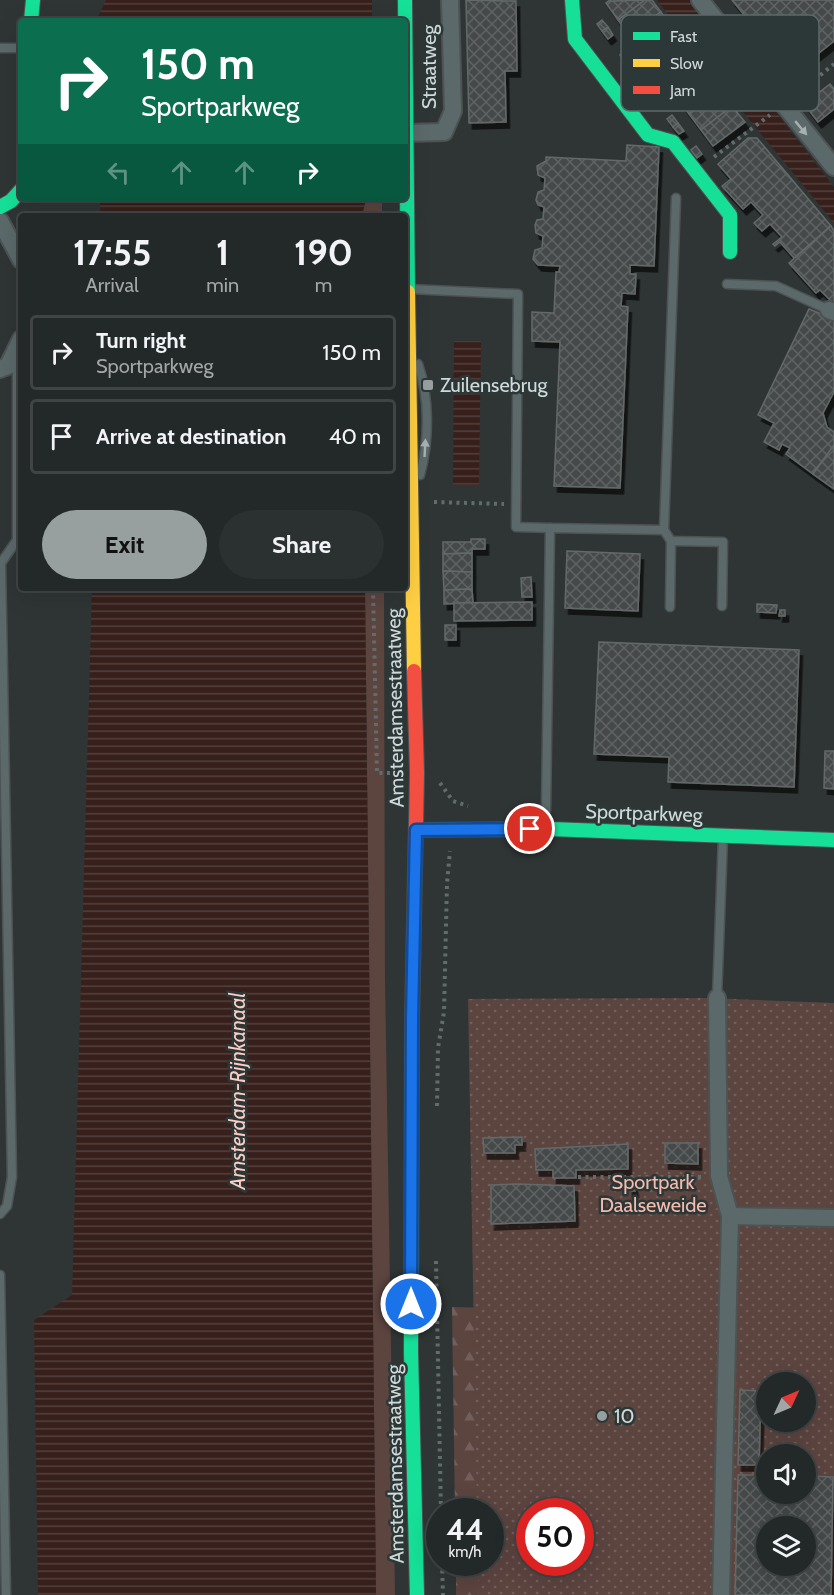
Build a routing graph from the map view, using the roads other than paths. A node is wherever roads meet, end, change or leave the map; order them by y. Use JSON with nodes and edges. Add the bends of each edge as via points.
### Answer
{"nodes":[{"id":1,"x":33,"y":0,"type":"edge"},
{"id":2,"x":405,"y":0,"type":"edge"},
{"id":3,"x":450,"y":0,"type":"edge"},
{"id":4,"x":572,"y":0,"type":"edge"},
{"id":5,"x":700,"y":0,"type":"edge"},
{"id":6,"x":712,"y":15,"type":"edge"},
{"id":7,"x":31,"y":18,"type":"edge"},
{"id":8,"x":405,"y":18,"type":"edge"},
{"id":9,"x":0,"y":48,"type":"edge"},
{"id":10,"x":18,"y":48,"type":"edge"},
{"id":11,"x":621,"y":99,"type":"edge"},
{"id":12,"x":630,"y":111,"type":"edge"},
{"id":13,"x":789,"y":111,"type":"edge"},
{"id":14,"x":408,"y":133,"type":"edge"},
{"id":15,"x":834,"y":167,"type":"edge"},
{"id":16,"x":18,"y":193,"type":"edge"},
{"id":17,"x":676,"y":198,"type":"dead end"},
{"id":18,"x":408,"y":201,"type":"edge"},
{"id":19,"x":0,"y":207,"type":"edge"},
{"id":20,"x":0,"y":221,"type":"edge"},
{"id":21,"x":730,"y":252,"type":"dead end"},
{"id":22,"x":18,"y":254,"type":"edge"},
{"id":23,"x":727,"y":284,"type":"dead end"},
{"id":24,"x":409,"y":289,"type":"junction"},
{"id":25,"x":832,"y":311,"type":"edge"},
{"id":26,"x":18,"y":345,"type":"edge"},
{"id":27,"x":0,"y":369,"type":"edge"},
{"id":28,"x":18,"y":442,"type":"edge"},
{"id":29,"x":409,"y":514,"type":"edge"},
{"id":30,"x":550,"y":528,"type":"junction"},
{"id":31,"x":664,"y":530,"type":"junction"},
{"id":32,"x":671,"y":541,"type":"junction"},
{"id":33,"x":0,"y":563,"type":"edge"},
{"id":34,"x":408,"y":585,"type":"edge"},
{"id":35,"x":412,"y":593,"type":"junction"},
{"id":36,"x":722,"y":606,"type":"dead end"},
{"id":37,"x":670,"y":607,"type":"dead end"},
{"id":38,"x":546,"y":810,"type":"dead end"},
{"id":39,"x":416,"y":830,"type":"junction"},
{"id":40,"x":723,"y":836,"type":"junction"},
{"id":41,"x":834,"y":840,"type":"edge"},
{"id":42,"x":717,"y":998,"type":"joint"},
{"id":43,"x":0,"y":1214,"type":"edge"},
{"id":44,"x":730,"y":1216,"type":"junction"},
{"id":45,"x":834,"y":1218,"type":"edge"},
{"id":46,"x":0,"y":1275,"type":"edge"},
{"id":47,"x":6,"y":1595,"type":"edge"},
{"id":48,"x":417,"y":1595,"type":"edge"},
{"id":49,"x":721,"y":1595,"type":"edge"}],
"edges":[{"from":1,"to":7,"type":"main road"},
{"from":2,"to":8,"type":"main road","name":"Straatweg"},
{"from":3,"to":14,"type":"street","name":"Straatweg","via":[[453,111],[444,132]]},
{"from":4,"to":11,"type":"main road","via":[[575,39]]},
{"from":5,"to":6,"type":"street","one_way":true},
{"from":9,"to":10,"type":"lane"},
{"from":12,"to":21,"type":"main road","via":[[648,135],[673,142],[730,216]]},
{"from":13,"to":15,"type":"street","one_way":true},
{"from":16,"to":19,"type":"main road"},
{"from":17,"to":31,"type":"lane"},
{"from":18,"to":24,"type":"main road","name":"Straatweg"},
{"from":20,"to":22,"type":"street"},
{"from":23,"to":25,"type":"lane","via":[[776,286]]},
{"from":24,"to":29,"type":"main road","name":"Amsterdamsestraatweg"},
{"from":24,"to":30,"type":"lane","via":[[518,294],[516,527]]},
{"from":26,"to":27,"type":"street","via":[[8,366]]},
{"from":28,"to":33,"type":"lane","via":[[17,540]]},
{"from":29,"to":35,"type":"main road","name":"Amsterdamsestraatweg"},
{"from":30,"to":31,"type":"lane"},
{"from":30,"to":38,"type":"lane"},
{"from":31,"to":32,"type":"lane"},
{"from":32,"to":36,"type":"lane","via":[[723,542]]},
{"from":32,"to":37,"type":"lane"},
{"from":33,"to":43,"type":"lane","via":[[12,1177],[7,1206]]},
{"from":34,"to":35,"type":"lane"},
{"from":35,"to":39,"type":"main road","name":"Amsterdamsestraatweg"},
{"from":39,"to":40,"type":"main road","name":"Sportparkweg","via":[[550,829]]},
{"from":39,"to":48,"type":"main road","name":"Amsterdamsestraatweg","via":[[411,1352]]},
{"from":40,"to":41,"type":"main road","name":"Sportparkweg"},
{"from":40,"to":42,"type":"lane"},
{"from":42,"to":44,"type":"street","via":[[719,1176]]},
{"from":44,"to":45,"type":"street"},
{"from":44,"to":49,"type":"street"},
{"from":46,"to":47,"type":"lane"}]}
